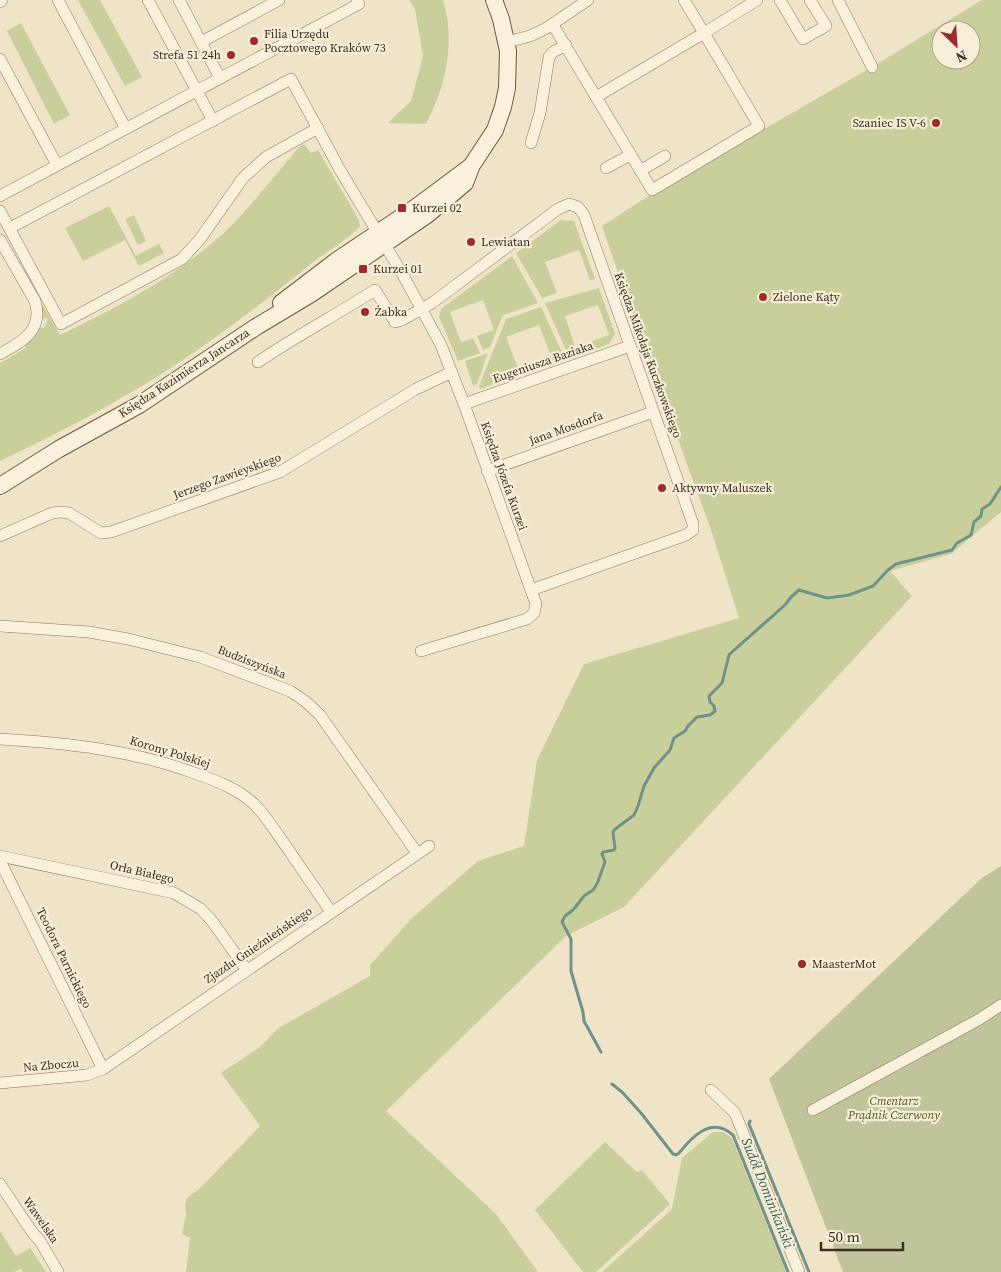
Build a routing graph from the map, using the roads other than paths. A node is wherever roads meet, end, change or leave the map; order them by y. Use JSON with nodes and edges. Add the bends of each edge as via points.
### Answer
{"nodes":[{"id":1,"x":58,"y":0,"type":"edge"},
{"id":2,"x":148,"y":0,"type":"edge"},
{"id":3,"x":179,"y":0,"type":"edge"},
{"id":4,"x":279,"y":0,"type":"edge"},
{"id":5,"x":357,"y":0,"type":"edge"},
{"id":6,"x":494,"y":0,"type":"edge"},
{"id":7,"x":588,"y":0,"type":"edge"},
{"id":8,"x":684,"y":0,"type":"edge"},
{"id":9,"x":757,"y":0,"type":"edge"},
{"id":10,"x":780,"y":0,"type":"edge"},
{"id":11,"x":810,"y":0,"type":"edge"},
{"id":12,"x":838,"y":0,"type":"edge"},
{"id":13,"x":553,"y":25,"type":"junction"},
{"id":14,"x":704,"y":33,"type":"junction"},
{"id":15,"x":201,"y":42,"type":"junction"},
{"id":16,"x":507,"y":42,"type":"junction"},
{"id":17,"x":566,"y":45,"type":"junction"},
{"id":18,"x":0,"y":60,"type":"edge"},
{"id":19,"x":872,"y":67,"type":"dead end"},
{"id":20,"x":220,"y":78,"type":"junction"},
{"id":21,"x":197,"y":91,"type":"junction"},
{"id":22,"x":596,"y":96,"type":"junction"},
{"id":23,"x":213,"y":121,"type":"junction"},
{"id":24,"x":318,"y":128,"type":"junction"},
{"id":25,"x":126,"y":129,"type":"junction"},
{"id":26,"x":531,"y":143,"type":"dead end"},
{"id":27,"x":630,"y":154,"type":"junction"},
{"id":28,"x":665,"y":156,"type":"dead end"},
{"id":29,"x":57,"y":166,"type":"junction"},
{"id":30,"x":606,"y":168,"type":"dead end"},
{"id":31,"x":640,"y":171,"type":"junction"},
{"id":32,"x":0,"y":196,"type":"edge"},
{"id":33,"x":0,"y":211,"type":"edge"},
{"id":34,"x":10,"y":228,"type":"junction"},
{"id":35,"x":381,"y":238,"type":"junction"},
{"id":36,"x":0,"y":242,"type":"edge"},
{"id":37,"x":422,"y":309,"type":"junction"},
{"id":38,"x":630,"y":346,"type":"junction"},
{"id":39,"x":0,"y":354,"type":"edge"},
{"id":40,"x":258,"y":362,"type":"dead end"},
{"id":41,"x":452,"y":372,"type":"junction"},
{"id":42,"x":464,"y":404,"type":"junction"},
{"id":43,"x":653,"y":412,"type":"junction"},
{"id":44,"x":59,"y":449,"type":"junction"},
{"id":45,"x":487,"y":471,"type":"junction"},
{"id":46,"x":0,"y":475,"type":"edge"},
{"id":47,"x":0,"y":486,"type":"edge"},
{"id":48,"x":0,"y":536,"type":"edge"},
{"id":49,"x":531,"y":590,"type":"junction"},
{"id":50,"x":0,"y":626,"type":"edge"},
{"id":51,"x":421,"y":652,"type":"dead end"},
{"id":52,"x":0,"y":738,"type":"edge"},
{"id":53,"x":429,"y":846,"type":"dead end"},
{"id":54,"x":417,"y":853,"type":"junction"},
{"id":55,"x":0,"y":856,"type":"edge"},
{"id":56,"x":0,"y":861,"type":"edge"},
{"id":57,"x":331,"y":912,"type":"junction"},
{"id":58,"x":246,"y":970,"type":"junction"},
{"id":59,"x":1001,"y":1005,"type":"edge"},
{"id":60,"x":103,"y":1068,"type":"junction"},
{"id":61,"x":0,"y":1083,"type":"edge"},
{"id":62,"x":711,"y":1090,"type":"dead end"},
{"id":63,"x":813,"y":1110,"type":"dead end"},
{"id":64,"x":0,"y":1184,"type":"edge"},
{"id":65,"x":58,"y":1272,"type":"edge"},
{"id":66,"x":799,"y":1272,"type":"edge"}],
"edges":[{"from":1,"to":25,"type":"street"},
{"from":2,"to":21,"type":"street"},
{"from":3,"to":15,"type":"street"},
{"from":4,"to":15,"type":"street"},
{"from":5,"to":20,"type":"street","via":[[359,4]]},
{"from":6,"to":16,"type":"street","name":"Księdza Kazimierza Jancarza"},
{"from":7,"to":13,"type":"street"},
{"from":8,"to":14,"type":"street"},
{"from":9,"to":14,"type":"street"},
{"from":10,"to":11,"type":"street","via":[[803,39],[826,26]]},
{"from":12,"to":19,"type":"street"},
{"from":13,"to":16,"type":"street"},
{"from":13,"to":17,"type":"street"},
{"from":14,"to":22,"type":"street"},
{"from":14,"to":31,"type":"street","via":[[759,126],[652,190]]},
{"from":15,"to":20,"type":"street"},
{"from":16,"to":35,"type":"street","name":"Księdza Kazimierza Jancarza","via":[[508,77],[503,107],[491,137],[472,165],[465,183],[427,215]]},
{"from":17,"to":22,"type":"street"},
{"from":17,"to":26,"type":"street","via":[[549,57]]},
{"from":18,"to":29,"type":"street"},
{"from":20,"to":21,"type":"street"},
{"from":21,"to":23,"type":"street"},
{"from":21,"to":25,"type":"street"},
{"from":22,"to":27,"type":"street"},
{"from":23,"to":24,"type":"street","name":"Księdza Józefa Kurzei","via":[[291,80]]},
{"from":23,"to":34,"type":"street"},
{"from":24,"to":34,"type":"street","via":[[266,157],[244,178],[182,259],[61,324]]},
{"from":24,"to":35,"type":"street","name":"Księdza Józefa Kurzei"},
{"from":25,"to":29,"type":"street"},
{"from":27,"to":30,"type":"street"},
{"from":27,"to":31,"type":"street"},
{"from":28,"to":31,"type":"street"},
{"from":29,"to":32,"type":"street"},
{"from":33,"to":34,"type":"street"},
{"from":35,"to":37,"type":"street","name":"Księdza Józefa Kurzei"},
{"from":35,"to":44,"type":"street","name":"Księdza Kazimierza Jancarza","via":[[311,294],[168,386]]},
{"from":36,"to":39,"type":"street","via":[[34,301],[37,318],[22,342]]},
{"from":37,"to":38,"type":"street","name":"Księdza Mikołaja Kuczkowskiego","via":[[569,204],[578,207],[584,215]]},
{"from":37,"to":40,"type":"street","via":[[395,322],[375,290]]},
{"from":37,"to":41,"type":"street","name":"Księdza Józefa Kurzei"},
{"from":38,"to":42,"type":"street","name":"Eugeniusza Baziaka"},
{"from":38,"to":43,"type":"street","name":"Księdza Mikołaja Kuczkowskiego"},
{"from":41,"to":42,"type":"street","name":"Księdza Józefa Kurzei"},
{"from":41,"to":48,"type":"street","name":"Jerzego Zawieyskiego","via":[[416,389],[280,472],[111,532],[101,533],[69,513],[61,512]]},
{"from":42,"to":45,"type":"street","name":"Księdza Józefa Kurzei"},
{"from":43,"to":45,"type":"street","name":"Jana Mosdorfa"},
{"from":43,"to":49,"type":"street","name":"Księdza Mikołaja Kuczkowskiego","via":[[693,530]]},
{"from":44,"to":46,"type":"street","name":"Księdza Kazimierza Jancarza"},
{"from":44,"to":47,"type":"street","name":"Księdza Kazimierza Jancarza"},
{"from":45,"to":49,"type":"street","name":"Księdza Józefa Kurzei"},
{"from":49,"to":51,"type":"street","name":"Księdza Józefa Kurzei","via":[[536,604],[534,613],[527,619]]},
{"from":50,"to":54,"type":"street","name":"Budziszyńska","via":[[89,632],[128,639],[200,657],[290,691],[320,715]]},
{"from":52,"to":57,"type":"street","name":"Korony Polskiej","via":[[114,750],[181,768],[235,790],[268,819]]},
{"from":53,"to":54,"type":"street","name":"Zjazdu Gnieźnieńskiego"},
{"from":54,"to":57,"type":"street","name":"Zjazdu Gnieźnieńskiego"},
{"from":55,"to":58,"type":"street","name":"Orła Białego","via":[[174,893],[201,909]]},
{"from":56,"to":60,"type":"street","name":"Teodora Parnickiego"},
{"from":57,"to":58,"type":"street","name":"Zjazdu Gnieźnieńskiego"},
{"from":58,"to":60,"type":"street","name":"Zjazdu Gnieźnieńskiego"},
{"from":59,"to":63,"type":"street"},
{"from":60,"to":61,"type":"street","name":"Na Zboczu","via":[[87,1075]]},
{"from":62,"to":66,"type":"street","via":[[735,1113]]},
{"from":64,"to":65,"type":"street","name":"Wawelska"}]}
